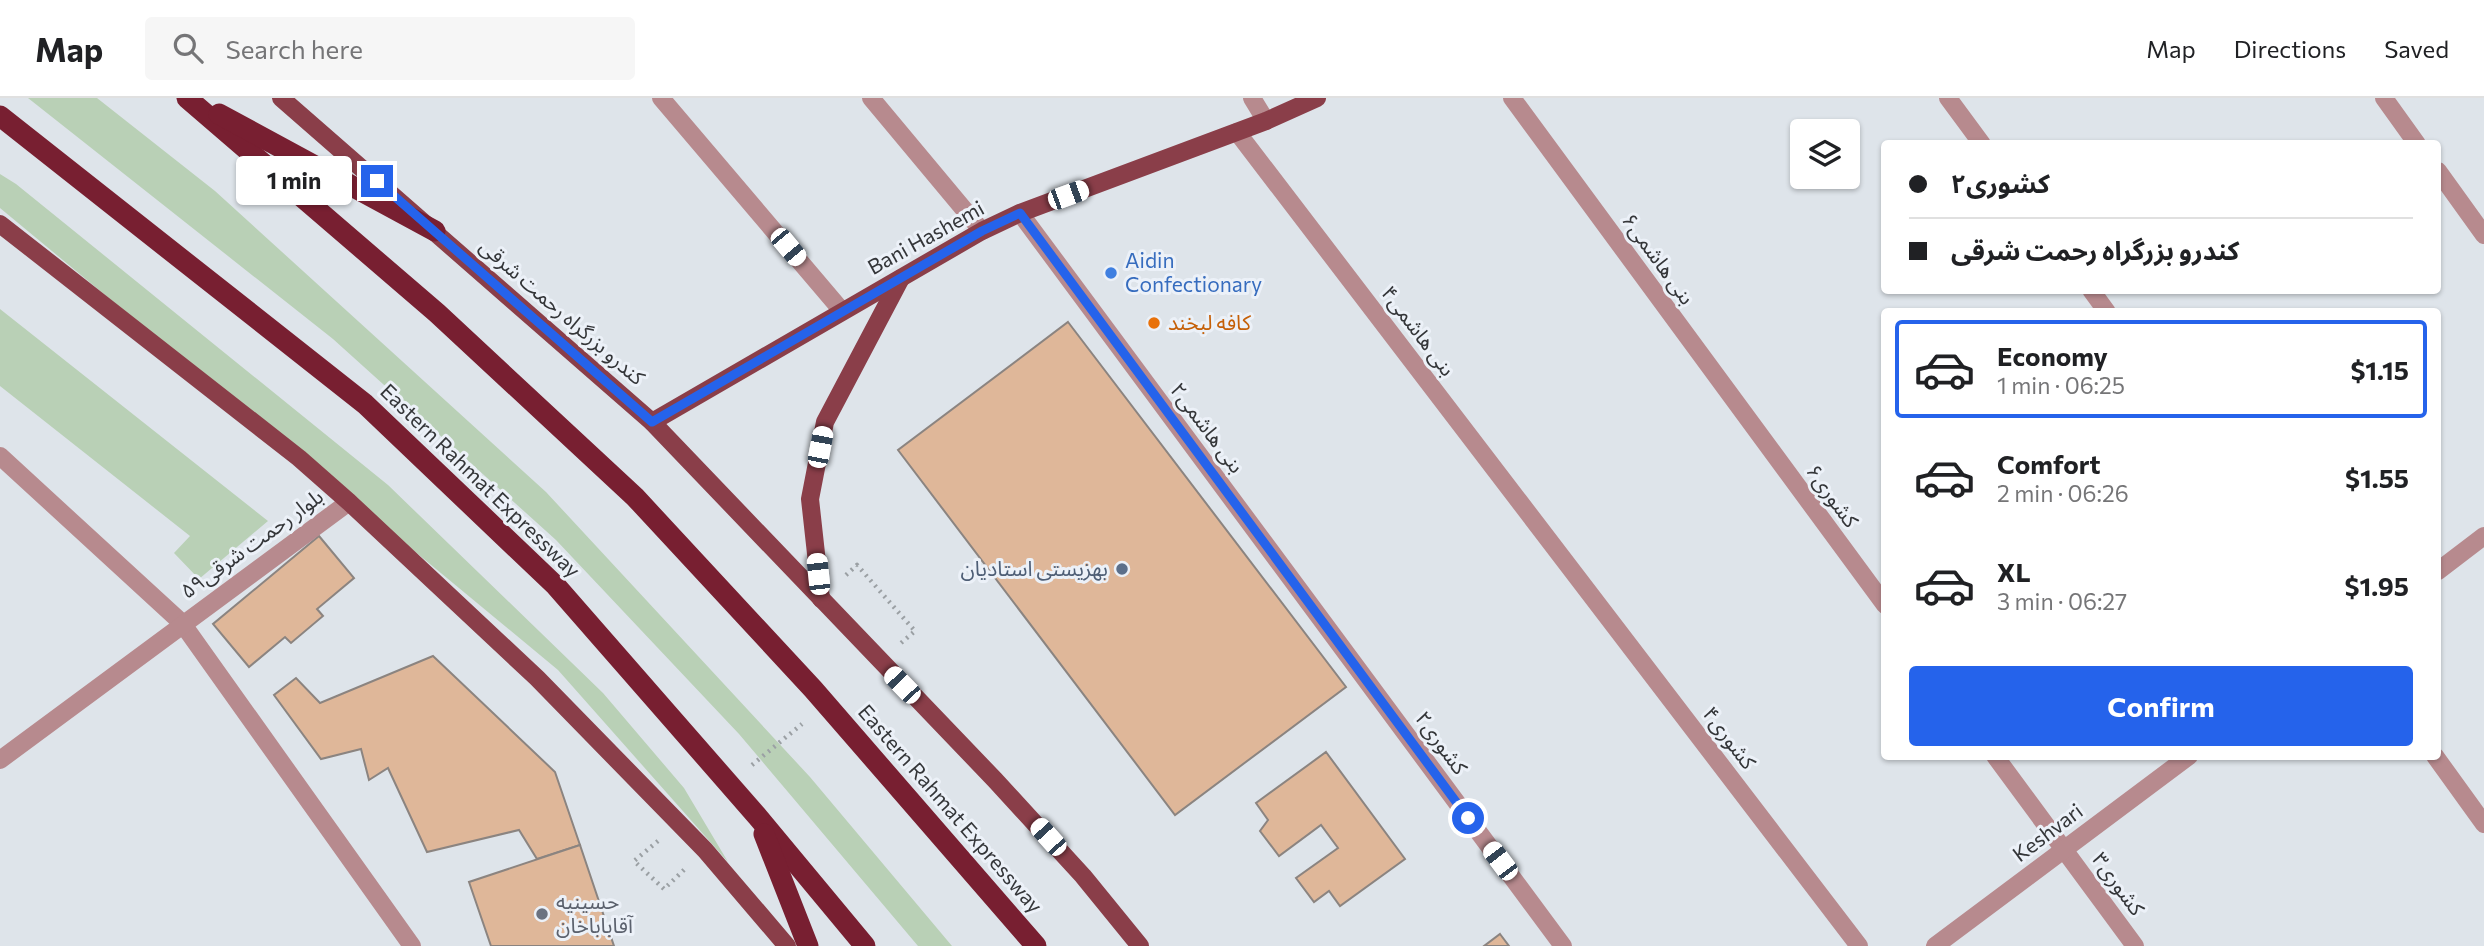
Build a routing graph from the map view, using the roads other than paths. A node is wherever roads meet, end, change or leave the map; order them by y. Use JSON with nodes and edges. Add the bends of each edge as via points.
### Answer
{"nodes":[{"id":1,"x":188,"y":98,"type":"edge"},
{"id":2,"x":281,"y":98,"type":"edge"},
{"id":3,"x":661,"y":98,"type":"edge"},
{"id":4,"x":870,"y":98,"type":"edge"},
{"id":5,"x":1252,"y":98,"type":"edge"},
{"id":6,"x":1317,"y":98,"type":"edge"},
{"id":7,"x":1512,"y":98,"type":"edge"},
{"id":8,"x":1948,"y":98,"type":"edge"},
{"id":9,"x":2384,"y":98,"type":"edge"},
{"id":10,"x":0,"y":116,"type":"edge"},
{"id":11,"x":1266,"y":121,"type":"junction"},
{"id":12,"x":0,"y":126,"type":"edge"},
{"id":13,"x":1237,"y":132,"type":"junction"},
{"id":14,"x":24,"y":135,"type":"junction"},
{"id":15,"x":1979,"y":140,"type":"edge"},
{"id":16,"x":2414,"y":140,"type":"edge"},
{"id":17,"x":2441,"y":175,"type":"edge"},
{"id":18,"x":1020,"y":213,"type":"junction"},
{"id":19,"x":0,"y":224,"type":"edge"},
{"id":20,"x":435,"y":231,"type":"junction"},
{"id":21,"x":982,"y":231,"type":"junction"},
{"id":22,"x":2484,"y":235,"type":"edge"},
{"id":23,"x":901,"y":278,"type":"junction"},
{"id":24,"x":842,"y":311,"type":"junction"},
{"id":25,"x":652,"y":422,"type":"junction"},
{"id":26,"x":1768,"y":447,"type":"joint"},
{"id":27,"x":0,"y":456,"type":"edge"},
{"id":28,"x":349,"y":502,"type":"junction"},
{"id":29,"x":2484,"y":536,"type":"edge"},
{"id":30,"x":1562,"y":557,"type":"joint"},
{"id":31,"x":2441,"y":569,"type":"edge"},
{"id":32,"x":821,"y":599,"type":"junction"},
{"id":33,"x":1881,"y":601,"type":"edge"},
{"id":34,"x":182,"y":623,"type":"junction"},
{"id":35,"x":1358,"y":669,"type":"joint"},
{"id":36,"x":0,"y":760,"type":"edge"},
{"id":37,"x":1998,"y":760,"type":"edge"},
{"id":38,"x":2184,"y":760,"type":"edge"},
{"id":39,"x":2438,"y":760,"type":"edge"},
{"id":40,"x":757,"y":816,"type":"junction"},
{"id":41,"x":2484,"y":824,"type":"edge"},
{"id":42,"x":2064,"y":849,"type":"junction"},
{"id":43,"x":412,"y":946,"type":"edge"},
{"id":44,"x":787,"y":946,"type":"edge"},
{"id":45,"x":808,"y":946,"type":"edge"},
{"id":46,"x":865,"y":946,"type":"edge"},
{"id":47,"x":1036,"y":946,"type":"edge"},
{"id":48,"x":1140,"y":946,"type":"edge"},
{"id":49,"x":1563,"y":946,"type":"edge"},
{"id":50,"x":1859,"y":946,"type":"edge"},
{"id":51,"x":1935,"y":946,"type":"edge"},
{"id":52,"x":2135,"y":946,"type":"edge"}],
"edges":[{"from":1,"to":20,"type":"highway"},
{"from":1,"to":47,"type":"highway","name":"Eastern Rahmat Expressway","via":[[437,313],[635,497],[813,689]]},
{"from":2,"to":20,"type":"main road","name":"کندرو بزرگراه رحمت شرقی"},
{"from":3,"to":24,"type":"street"},
{"from":4,"to":21,"type":"street"},
{"from":5,"to":11,"type":"street"},
{"from":6,"to":11,"type":"main road","name":"Bani Hashemi"},
{"from":7,"to":26,"type":"street","name":"۶بنی هاشمی"},
{"from":8,"to":15,"type":"street"},
{"from":9,"to":16,"type":"street"},
{"from":10,"to":14,"type":"highway","name":"Eastern Rahmat Expressway"},
{"from":11,"to":13,"type":"main road","name":"Bani Hashemi"},
{"from":12,"to":14,"type":"highway"},
{"from":13,"to":18,"type":"main road","name":"Bani Hashemi"},
{"from":13,"to":30,"type":"street","name":"۴بنی هاشمی"},
{"from":14,"to":40,"type":"highway","name":"Eastern Rahmat Expressway","via":[[365,404],[556,586]]},
{"from":17,"to":22,"type":"street"},
{"from":18,"to":21,"type":"main road","name":"Bani Hashemi"},
{"from":18,"to":35,"type":"street","name":"۲بنی هاشمی"},
{"from":19,"to":28,"type":"main road"},
{"from":20,"to":25,"type":"main road","name":"کندرو بزرگراه رحمت شرقی"},
{"from":21,"to":23,"type":"main road","name":"Bani Hashemi"},
{"from":23,"to":24,"type":"main road","name":"Bani Hashemi"},
{"from":23,"to":32,"type":"main road","via":[[825,422],[810,499]]},
{"from":24,"to":25,"type":"main road","name":"Bani Hashemi"},
{"from":25,"to":32,"type":"main road","name":"کندرو بزرگراه رحمت شرقی"},
{"from":26,"to":33,"type":"street","name":"کشوری۶"},
{"from":27,"to":34,"type":"street"},
{"from":28,"to":34,"type":"street","name":"بلوار رحمت شرقی۵۹"},
{"from":28,"to":44,"type":"main road","via":[[537,678],[705,850]]},
{"from":29,"to":31,"type":"street"},
{"from":30,"to":50,"type":"street","name":"کشوری۴"},
{"from":32,"to":48,"type":"main road","name":"کندرو بزرگراه رحمت شرقی","via":[[995,780]]},
{"from":34,"to":36,"type":"street","name":"بلوار رحمت شرقی۵۹"},
{"from":34,"to":43,"type":"street"},
{"from":35,"to":49,"type":"street","name":"کشوری۲"},
{"from":37,"to":42,"type":"street"},
{"from":38,"to":42,"type":"street","name":"Keshvari"},
{"from":39,"to":41,"type":"street"},
{"from":40,"to":45,"type":"highway"},
{"from":40,"to":46,"type":"highway","name":"Eastern Rahmat Expressway"},
{"from":42,"to":51,"type":"street","name":"Keshvari"},
{"from":42,"to":52,"type":"street","name":"۳کشوری"}]}
